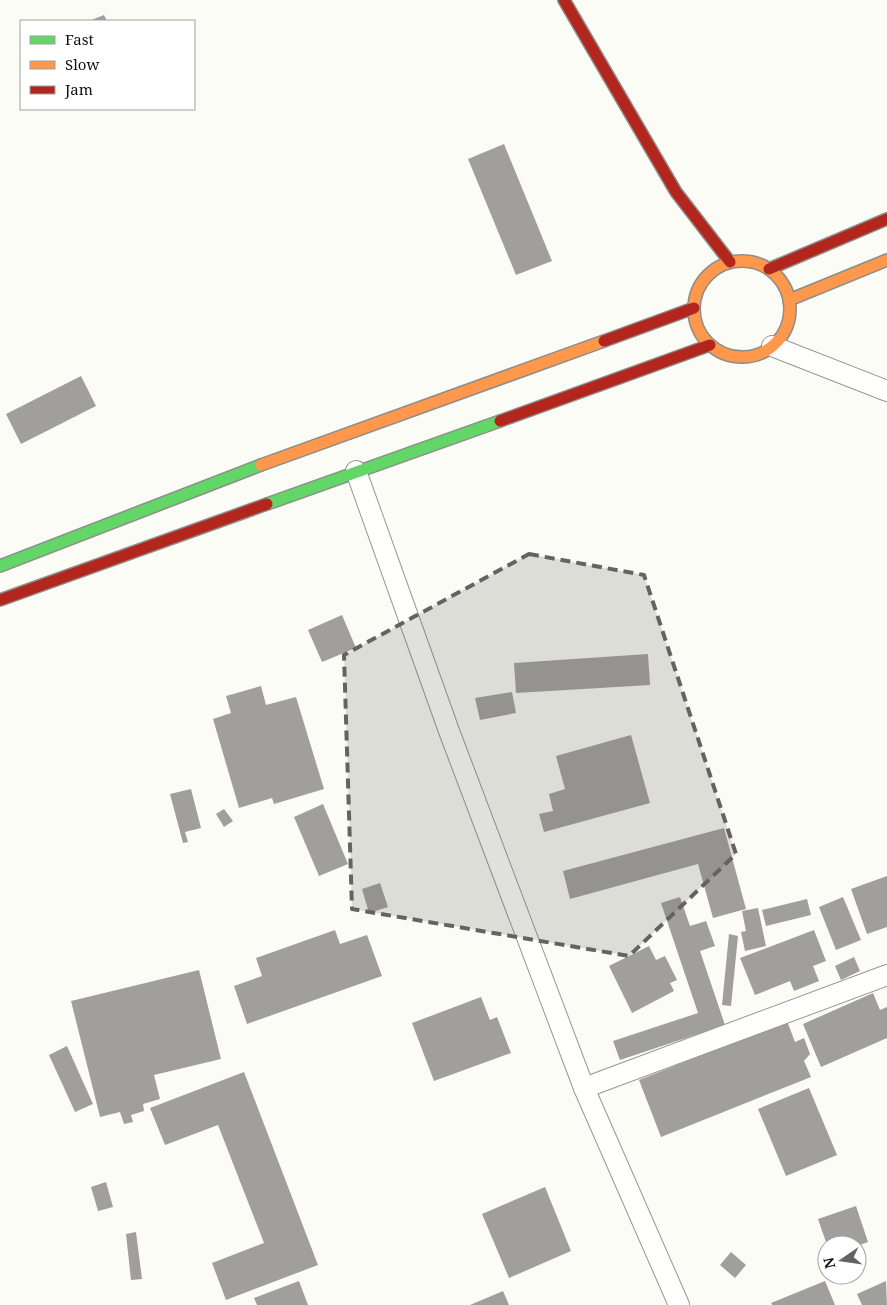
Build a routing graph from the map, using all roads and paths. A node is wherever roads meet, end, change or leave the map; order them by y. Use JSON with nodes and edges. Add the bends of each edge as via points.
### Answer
{"nodes":[{"id":1,"x":564,"y":0,"type":"edge"},
{"id":2,"x":887,"y":220,"type":"edge"},
{"id":3,"x":887,"y":260,"type":"edge"},
{"id":4,"x":730,"y":262,"type":"junction"},
{"id":5,"x":769,"y":269,"type":"junction"},
{"id":6,"x":789,"y":300,"type":"junction"},
{"id":7,"x":694,"y":308,"type":"junction"},
{"id":8,"x":710,"y":345,"type":"junction"},
{"id":9,"x":772,"y":346,"type":"junction"},
{"id":10,"x":887,"y":391,"type":"edge"},
{"id":11,"x":356,"y":471,"type":"junction"},
{"id":12,"x":0,"y":566,"type":"edge"},
{"id":13,"x":0,"y":600,"type":"edge"},
{"id":14,"x":887,"y":975,"type":"edge"},
{"id":15,"x":584,"y":1088,"type":"junction"},
{"id":16,"x":679,"y":1305,"type":"edge"}],
"edges":[{"from":1,"to":4,"type":"street","via":[[676,192]]},
{"from":2,"to":5,"type":"street"},
{"from":3,"to":6,"type":"street"},
{"from":4,"to":5,"type":"street","via":[[750,261]]},
{"from":4,"to":7,"type":"street","via":[[711,271],[699,288]]},
{"from":5,"to":6,"type":"street","via":[[782,282]]},
{"from":6,"to":9,"type":"street","via":[[789,317],[784,333]]},
{"from":7,"to":8,"type":"street","via":[[696,322]]},
{"from":7,"to":12,"type":"street","via":[[281,458]]},
{"from":8,"to":9,"type":"street","via":[[724,354],[741,357],[758,355]]},
{"from":8,"to":11,"type":"street"},
{"from":9,"to":10,"type":"street"},
{"from":11,"to":13,"type":"street"},
{"from":11,"to":15,"type":"street","via":[[449,731]]},
{"from":14,"to":15,"type":"street"},
{"from":15,"to":16,"type":"street"}]}
